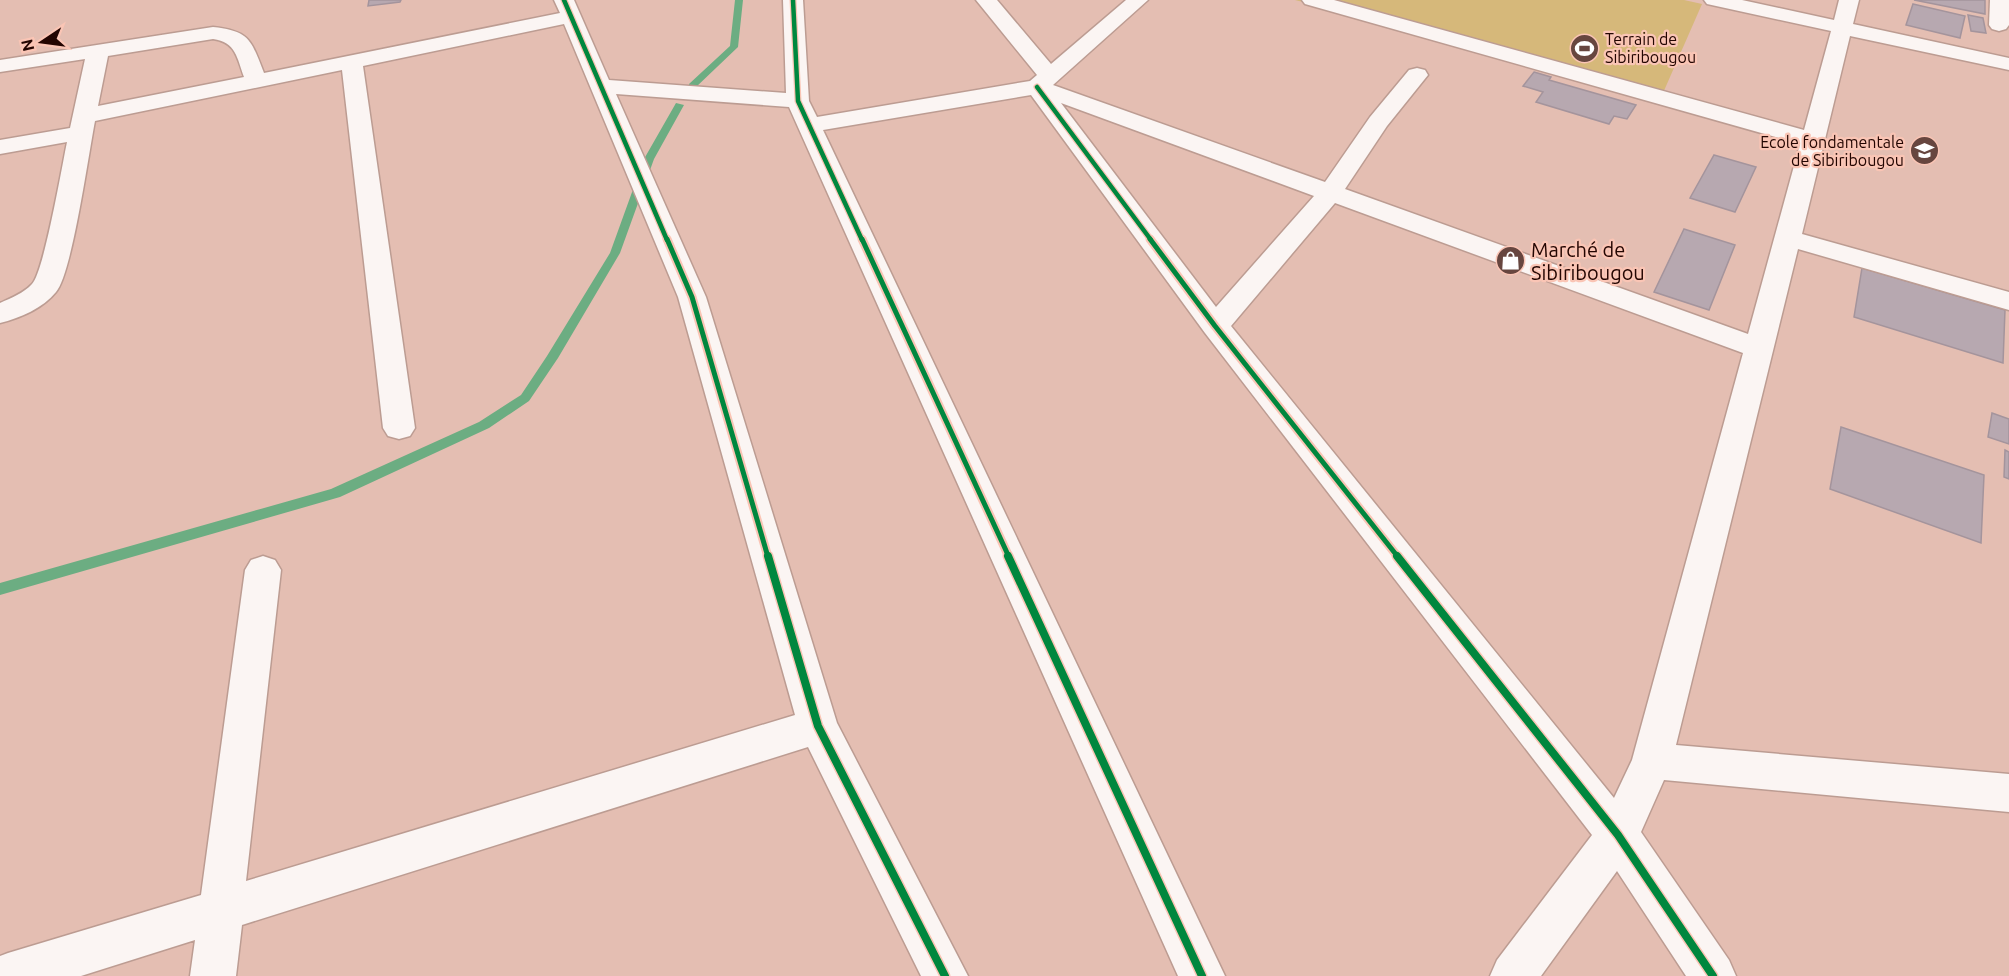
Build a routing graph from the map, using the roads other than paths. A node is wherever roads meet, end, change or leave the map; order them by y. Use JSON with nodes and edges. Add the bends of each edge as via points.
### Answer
{"nodes":[{"id":1,"x":793,"y":0,"type":"edge"},
{"id":2,"x":986,"y":0,"type":"edge"},
{"id":3,"x":1138,"y":0,"type":"edge"},
{"id":4,"x":1312,"y":0,"type":"edge"},
{"id":5,"x":1714,"y":0,"type":"edge"},
{"id":6,"x":2000,"y":0,"type":"edge"},
{"id":7,"x":568,"y":8,"type":"edge"},
{"id":8,"x":1846,"y":14,"type":"edge"},
{"id":9,"x":1999,"y":25,"type":"dead end"},
{"id":10,"x":98,"y":50,"type":"junction"},
{"id":11,"x":352,"y":62,"type":"junction"},
{"id":12,"x":2009,"y":64,"type":"edge"},
{"id":13,"x":0,"y":66,"type":"edge"},
{"id":14,"x":1417,"y":75,"type":"dead end"},
{"id":15,"x":257,"y":81,"type":"junction"},
{"id":16,"x":1043,"y":82,"type":"junction"},
{"id":17,"x":601,"y":86,"type":"junction"},
{"id":18,"x":803,"y":113,"type":"junction"},
{"id":19,"x":83,"y":124,"type":"junction"},
{"id":20,"x":1813,"y":140,"type":"junction"},
{"id":21,"x":0,"y":147,"type":"edge"},
{"id":22,"x":1330,"y":193,"type":"junction"},
{"id":23,"x":1788,"y":238,"type":"junction"},
{"id":24,"x":2009,"y":302,"type":"edge"},
{"id":25,"x":0,"y":314,"type":"edge"},
{"id":26,"x":1215,"y":326,"type":"junction"},
{"id":27,"x":1759,"y":348,"type":"junction"},
{"id":28,"x":399,"y":428,"type":"dead end"},
{"id":29,"x":263,"y":570,"type":"dead end"},
{"id":30,"x":818,"y":726,"type":"junction"},
{"id":31,"x":1652,"y":761,"type":"junction"},
{"id":32,"x":2009,"y":793,"type":"edge"},
{"id":33,"x":1617,"y":835,"type":"junction"},
{"id":34,"x":221,"y":910,"type":"junction"},
{"id":35,"x":8,"y":976,"type":"edge"},
{"id":36,"x":213,"y":976,"type":"edge"},
{"id":37,"x":945,"y":976,"type":"edge"},
{"id":38,"x":1202,"y":976,"type":"edge"},
{"id":39,"x":1513,"y":976,"type":"edge"},
{"id":40,"x":1713,"y":976,"type":"edge"}],
"edges":[{"from":1,"to":18,"type":"street"},
{"from":2,"to":16,"type":"street"},
{"from":3,"to":16,"type":"street"},
{"from":4,"to":20,"type":"street"},
{"from":5,"to":8,"type":"street"},
{"from":6,"to":9,"type":"street"},
{"from":7,"to":11,"type":"street"},
{"from":7,"to":17,"type":"street"},
{"from":8,"to":12,"type":"street"},
{"from":8,"to":20,"type":"street"},
{"from":10,"to":13,"type":"street"},
{"from":10,"to":15,"type":"street","via":[[191,35],[231,35],[243,47]]},
{"from":10,"to":19,"type":"street"},
{"from":11,"to":15,"type":"street"},
{"from":11,"to":28,"type":"street"},
{"from":14,"to":22,"type":"street","via":[[1378,122]]},
{"from":15,"to":19,"type":"street"},
{"from":16,"to":18,"type":"street"},
{"from":16,"to":22,"type":"street"},
{"from":16,"to":26,"type":"street"},
{"from":17,"to":18,"type":"street"},
{"from":17,"to":30,"type":"street","via":[[692,297]]},
{"from":18,"to":38,"type":"street"},
{"from":19,"to":21,"type":"street"},
{"from":19,"to":25,"type":"street","via":[[46,286],[25,303]]},
{"from":20,"to":23,"type":"street"},
{"from":22,"to":26,"type":"street"},
{"from":22,"to":27,"type":"street"},
{"from":23,"to":24,"type":"street"},
{"from":23,"to":27,"type":"street"},
{"from":26,"to":33,"type":"street"},
{"from":27,"to":31,"type":"street"},
{"from":29,"to":34,"type":"street"},
{"from":30,"to":34,"type":"street"},
{"from":30,"to":37,"type":"street"},
{"from":31,"to":32,"type":"street"},
{"from":31,"to":33,"type":"street"},
{"from":33,"to":39,"type":"street"},
{"from":33,"to":40,"type":"street"},
{"from":34,"to":35,"type":"street"},
{"from":34,"to":36,"type":"street"}]}
